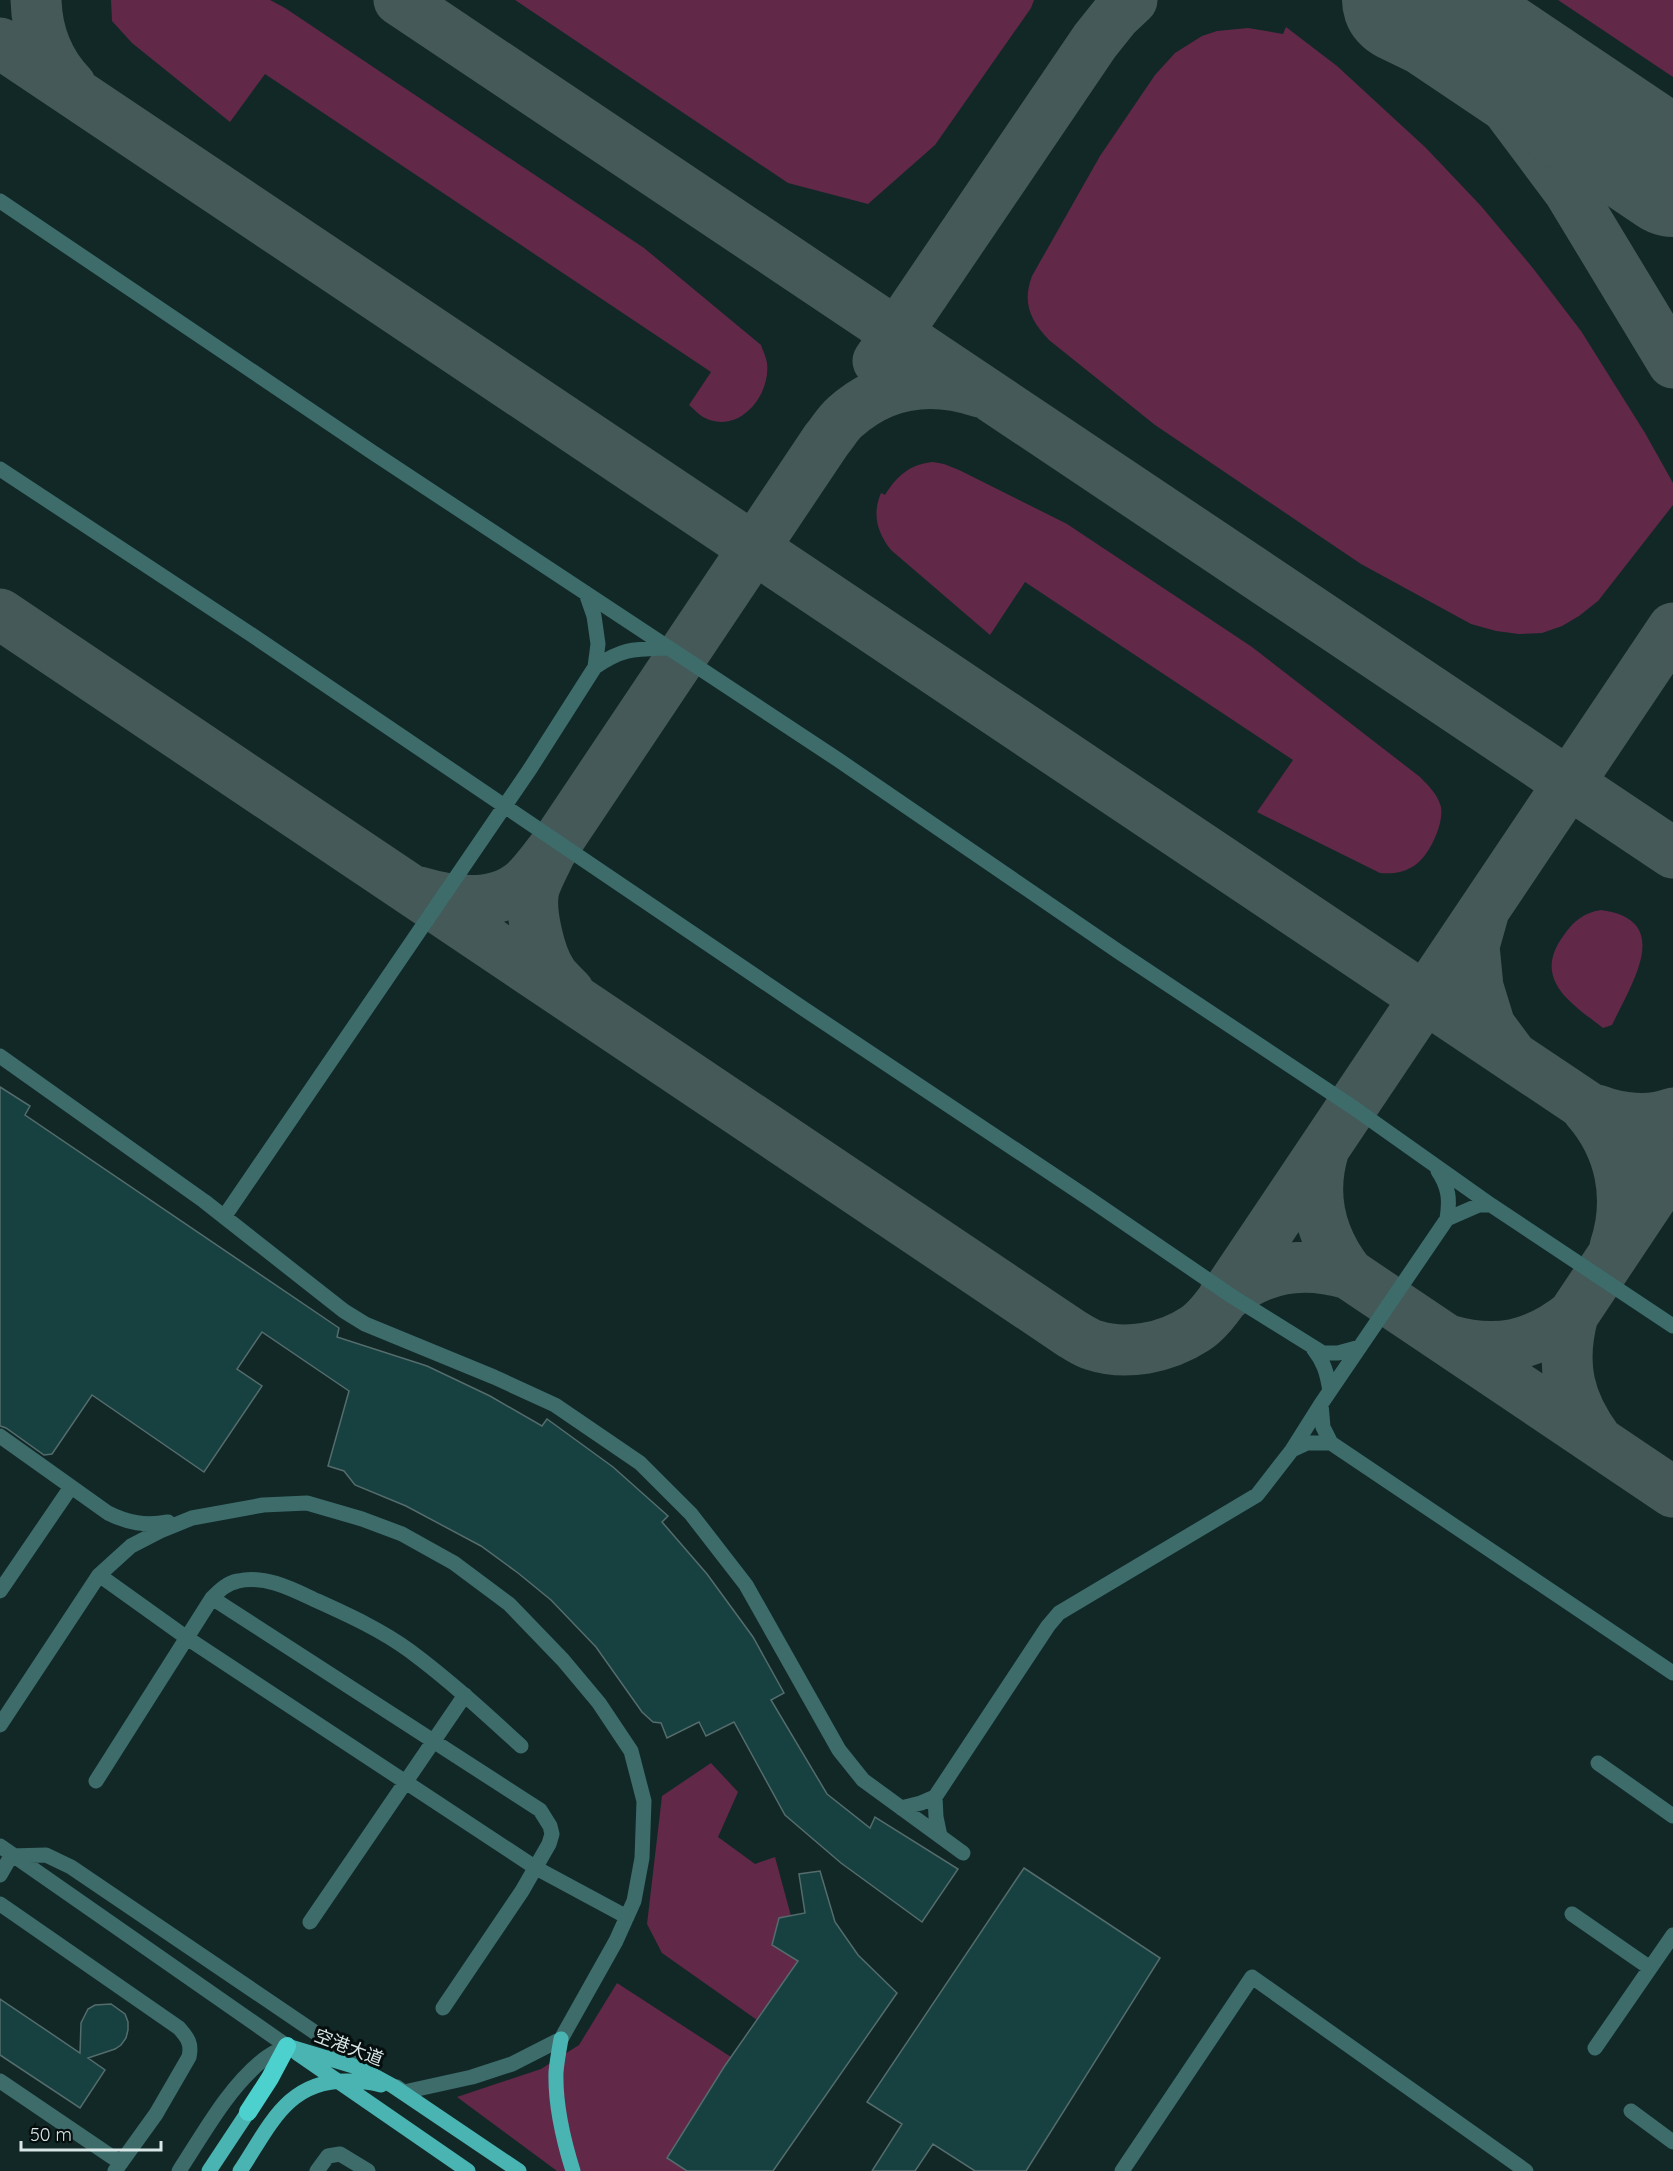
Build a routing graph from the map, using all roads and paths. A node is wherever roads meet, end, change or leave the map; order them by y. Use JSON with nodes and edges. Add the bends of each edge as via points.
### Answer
{"nodes":[{"id":1,"x":0,"y":201,"type":"edge"},
{"id":2,"x":0,"y":469,"type":"edge"},
{"id":3,"x":586,"y":593,"type":"junction"},
{"id":4,"x":668,"y":648,"type":"junction"},
{"id":5,"x":595,"y":667,"type":"junction"},
{"id":6,"x":504,"y":805,"type":"junction"},
{"id":7,"x":0,"y":1056,"type":"edge"},
{"id":8,"x":1435,"y":1166,"type":"junction"},
{"id":9,"x":1491,"y":1205,"type":"junction"},
{"id":10,"x":224,"y":1216,"type":"junction"},
{"id":11,"x":1447,"y":1219,"type":"junction"},
{"id":12,"x":1673,"y":1326,"type":"edge"},
{"id":13,"x":1360,"y":1347,"type":"junction"},
{"id":14,"x":1313,"y":1348,"type":"junction"},
{"id":15,"x":1330,"y":1390,"type":"junction"},
{"id":16,"x":1321,"y":1404,"type":"junction"},
{"id":17,"x":0,"y":1436,"type":"edge"},
{"id":18,"x":1330,"y":1443,"type":"junction"},
{"id":19,"x":1292,"y":1450,"type":"junction"},
{"id":20,"x":71,"y":1487,"type":"junction"},
{"id":21,"x":192,"y":1518,"type":"junction"},
{"id":22,"x":99,"y":1575,"type":"junction"},
{"id":23,"x":0,"y":1591,"type":"edge"},
{"id":24,"x":212,"y":1598,"type":"junction"},
{"id":25,"x":187,"y":1638,"type":"junction"},
{"id":26,"x":1673,"y":1672,"type":"edge"},
{"id":27,"x":465,"y":1695,"type":"junction"},
{"id":28,"x":0,"y":1725,"type":"edge"},
{"id":29,"x":433,"y":1741,"type":"junction"},
{"id":30,"x":521,"y":1746,"type":"dead end"},
{"id":31,"x":1598,"y":1763,"type":"dead end"},
{"id":32,"x":96,"y":1781,"type":"dead end"},
{"id":33,"x":405,"y":1782,"type":"junction"},
{"id":34,"x":935,"y":1797,"type":"junction"},
{"id":35,"x":901,"y":1808,"type":"junction"},
{"id":36,"x":1673,"y":1816,"type":"edge"},
{"id":37,"x":940,"y":1836,"type":"junction"},
{"id":38,"x":6,"y":1851,"type":"edge"},
{"id":39,"x":963,"y":1853,"type":"dead end"},
{"id":40,"x":536,"y":1868,"type":"junction"},
{"id":41,"x":0,"y":1875,"type":"edge"},
{"id":42,"x":0,"y":1904,"type":"edge"},
{"id":43,"x":1572,"y":1914,"type":"dead end"},
{"id":44,"x":627,"y":1917,"type":"junction"},
{"id":45,"x":310,"y":1922,"type":"dead end"},
{"id":46,"x":1673,"y":1935,"type":"edge"},
{"id":47,"x":1650,"y":1968,"type":"junction"},
{"id":48,"x":443,"y":2008,"type":"dead end"},
{"id":49,"x":561,"y":2039,"type":"junction"},
{"id":50,"x":287,"y":2046,"type":"junction"},
{"id":51,"x":1596,"y":2048,"type":"dead end"},
{"id":52,"x":0,"y":2081,"type":"edge"},
{"id":53,"x":337,"y":2081,"type":"junction"},
{"id":54,"x":405,"y":2092,"type":"junction"},
{"id":55,"x":1631,"y":2111,"type":"dead end"},
{"id":56,"x":248,"y":2112,"type":"joint"},
{"id":57,"x":1673,"y":2142,"type":"edge"},
{"id":58,"x":118,"y":2167,"type":"edge"},
{"id":59,"x":180,"y":2171,"type":"edge"},
{"id":60,"x":209,"y":2171,"type":"edge"},
{"id":61,"x":240,"y":2171,"type":"edge"},
{"id":62,"x":317,"y":2171,"type":"edge"},
{"id":63,"x":368,"y":2171,"type":"edge"},
{"id":64,"x":468,"y":2171,"type":"edge"},
{"id":65,"x":519,"y":2171,"type":"edge"},
{"id":66,"x":573,"y":2171,"type":"edge"},
{"id":67,"x":1122,"y":2171,"type":"edge"},
{"id":68,"x":1526,"y":2171,"type":"edge"}],
"edges":[{"from":1,"to":3,"type":"street"},
{"from":2,"to":6,"type":"street"},
{"from":3,"to":4,"type":"street"},
{"from":3,"to":5,"type":"street","via":[[598,644]]},
{"from":4,"to":5,"type":"street","via":[[633,649],[614,654]]},
{"from":4,"to":8,"type":"street"},
{"from":5,"to":6,"type":"street"},
{"from":6,"to":10,"type":"street"},
{"from":6,"to":14,"type":"street"},
{"from":7,"to":10,"type":"street"},
{"from":8,"to":9,"type":"street"},
{"from":8,"to":11,"type":"street","via":[[1446,1183],[1450,1202]]},
{"from":9,"to":11,"type":"street","via":[[1479,1205]]},
{"from":9,"to":12,"type":"street"},
{"from":10,"to":35,"type":"street","via":[[365,1324],[555,1405],[640,1463],[691,1514],[746,1585],[839,1750],[863,1780]]},
{"from":11,"to":13,"type":"street"},
{"from":13,"to":14,"type":"street","via":[[1338,1353]]},
{"from":13,"to":15,"type":"street"},
{"from":14,"to":15,"type":"street","via":[[1327,1369]]},
{"from":15,"to":16,"type":"street"},
{"from":16,"to":18,"type":"street","via":[[1323,1427]]},
{"from":16,"to":19,"type":"street"},
{"from":17,"to":20,"type":"street"},
{"from":18,"to":19,"type":"street","via":[[1307,1443]]},
{"from":18,"to":26,"type":"street"},
{"from":19,"to":34,"type":"street","via":[[1257,1495],[1059,1613]]},
{"from":20,"to":21,"type":"street","via":[[126,1522],[142,1525]]},
{"from":20,"to":23,"type":"street"},
{"from":21,"to":22,"type":"street","via":[[131,1546]]},
{"from":21,"to":44,"type":"street","via":[[264,1505],[307,1503],[402,1534],[454,1563],[509,1604],[564,1660],[631,1752],[644,1801],[642,1858],[634,1902]]},
{"from":22,"to":25,"type":"street"},
{"from":22,"to":28,"type":"street"},
{"from":24,"to":25,"type":"street"},
{"from":24,"to":27,"type":"street","via":[[222,1588],[250,1579],[290,1589],[378,1631]]},
{"from":24,"to":29,"type":"street"},
{"from":25,"to":32,"type":"street"},
{"from":25,"to":33,"type":"street"},
{"from":27,"to":29,"type":"street"},
{"from":27,"to":30,"type":"street"},
{"from":29,"to":33,"type":"street"},
{"from":29,"to":40,"type":"street","via":[[546,1817],[552,1834]]},
{"from":31,"to":36,"type":"street"},
{"from":33,"to":40,"type":"street"},
{"from":33,"to":45,"type":"street"},
{"from":34,"to":35,"type":"street"},
{"from":34,"to":37,"type":"street"},
{"from":35,"to":37,"type":"street"},
{"from":37,"to":39,"type":"street"},
{"from":38,"to":41,"type":"street"},
{"from":38,"to":50,"type":"street"},
{"from":38,"to":54,"type":"street","via":[[46,1855],[71,1867]]},
{"from":40,"to":44,"type":"street"},
{"from":40,"to":48,"type":"street"},
{"from":42,"to":58,"type":"street","via":[[189,2038],[189,2057],[156,2114]]},
{"from":43,"to":47,"type":"street"},
{"from":44,"to":49,"type":"street"},
{"from":46,"to":47,"type":"street"},
{"from":47,"to":51,"type":"street"},
{"from":49,"to":54,"type":"street","via":[[502,2067]]},
{"from":49,"to":66,"type":"main road","via":[[556,2073],[558,2107]]},
{"from":50,"to":53,"type":"main road","name":"空港大道"},
{"from":50,"to":54,"type":"main road","name":"空港大道","via":[[360,2068]]},
{"from":50,"to":56,"type":"highway"},
{"from":50,"to":59,"type":"street","via":[[249,2072]]},
{"from":52,"to":58,"type":"street"},
{"from":53,"to":54,"type":"main road","via":[[377,2084]]},
{"from":53,"to":61,"type":"main road","via":[[308,2087],[294,2096]]},
{"from":53,"to":64,"type":"main road","name":"空港大道"},
{"from":54,"to":65,"type":"main road","name":"空港大道"},
{"from":55,"to":57,"type":"street"},
{"from":56,"to":60,"type":"main road"},
{"from":62,"to":63,"type":"street","via":[[328,2156],[340,2154]]},
{"from":67,"to":68,"type":"street","via":[[1252,1977]]}]}
